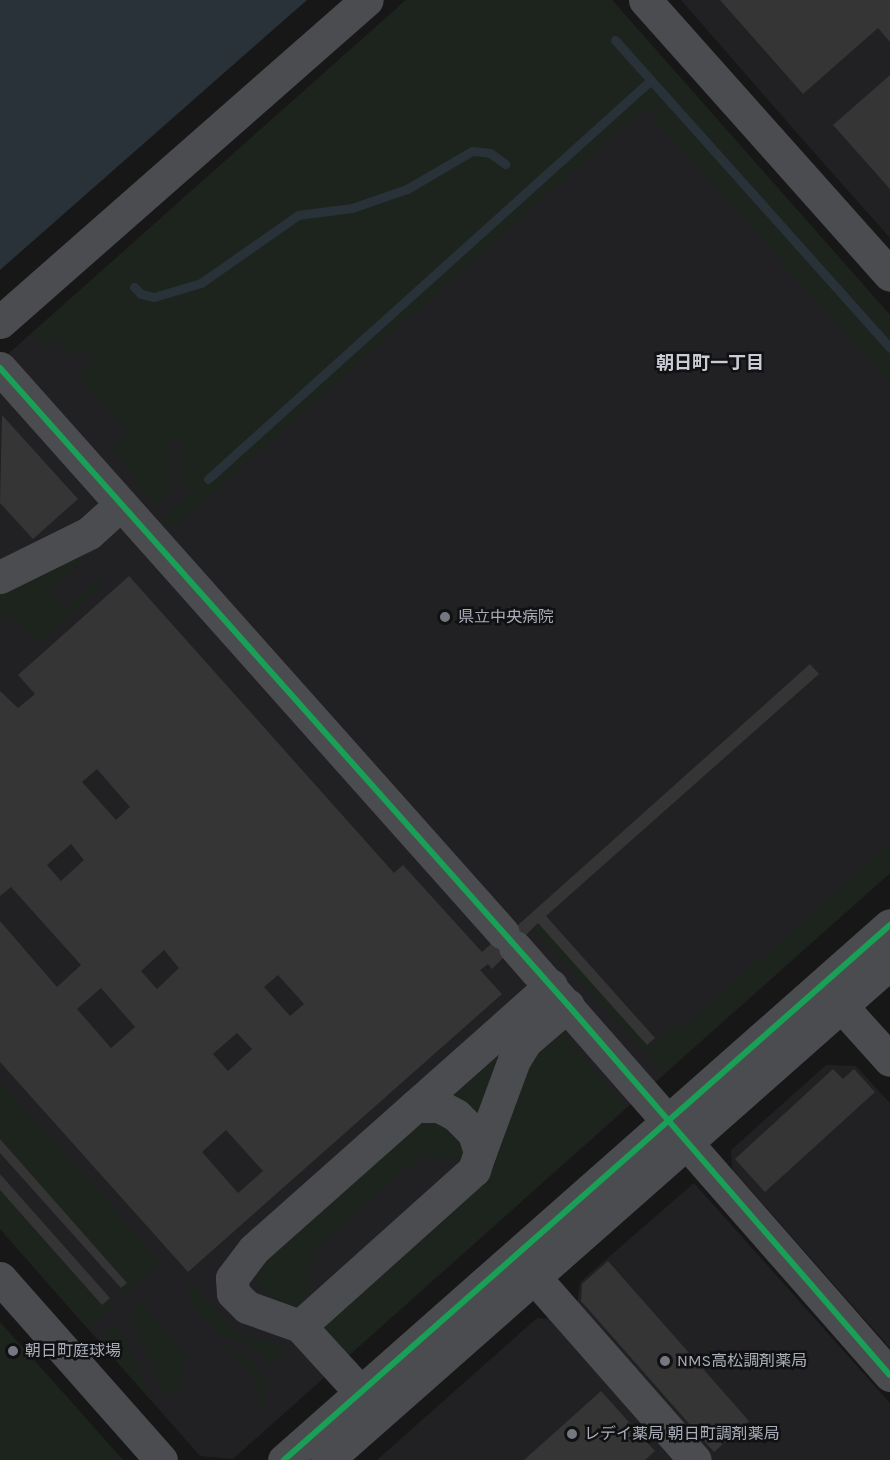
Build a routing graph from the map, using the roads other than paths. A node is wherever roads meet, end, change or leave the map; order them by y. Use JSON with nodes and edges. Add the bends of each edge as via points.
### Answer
{"nodes":[{"id":1,"x":366,"y":0,"type":"edge"},
{"id":2,"x":645,"y":0,"type":"edge"},
{"id":3,"x":890,"y":275,"type":"edge"},
{"id":4,"x":0,"y":321,"type":"edge"},
{"id":5,"x":0,"y":368,"type":"edge"},
{"id":6,"x":121,"y":504,"type":"junction"},
{"id":7,"x":0,"y":577,"type":"edge"},
{"id":8,"x":890,"y":925,"type":"edge"},
{"id":9,"x":890,"y":963,"type":"edge"},
{"id":10,"x":560,"y":995,"type":"junction"},
{"id":11,"x":832,"y":995,"type":"junction"},
{"id":12,"x":890,"y":1060,"type":"edge"},
{"id":13,"x":415,"y":1106,"type":"junction"},
{"id":14,"x":678,"y":1132,"type":"junction"},
{"id":15,"x":480,"y":1152,"type":"junction"},
{"id":16,"x":0,"y":1278,"type":"edge"},
{"id":17,"x":535,"y":1278,"type":"junction"},
{"id":18,"x":300,"y":1326,"type":"junction"},
{"id":19,"x":890,"y":1375,"type":"edge"},
{"id":20,"x":370,"y":1403,"type":"junction"},
{"id":21,"x":162,"y":1460,"type":"edge"},
{"id":22,"x":284,"y":1460,"type":"edge"},
{"id":23,"x":327,"y":1460,"type":"edge"},
{"id":24,"x":695,"y":1460,"type":"edge"}],
"edges":[{"from":1,"to":4,"type":"street"},
{"from":2,"to":3,"type":"street"},
{"from":5,"to":6,"type":"street"},
{"from":6,"to":7,"type":"street","via":[[89,533]]},
{"from":6,"to":10,"type":"street"},
{"from":8,"to":11,"type":"street"},
{"from":9,"to":11,"type":"street"},
{"from":10,"to":13,"type":"street"},
{"from":10,"to":14,"type":"street"},
{"from":10,"to":15,"type":"street","via":[[514,1060]]},
{"from":11,"to":12,"type":"street"},
{"from":11,"to":14,"type":"street"},
{"from":13,"to":15,"type":"street","via":[[439,1106],[456,1116],[474,1133]]},
{"from":13,"to":18,"type":"street","via":[[254,1249],[232,1278],[233,1293],[247,1307]]},
{"from":14,"to":17,"type":"street"},
{"from":14,"to":19,"type":"street"},
{"from":14,"to":20,"type":"street"},
{"from":15,"to":18,"type":"street","via":[[474,1170]]},
{"from":16,"to":21,"type":"street"},
{"from":17,"to":20,"type":"street"},
{"from":17,"to":24,"type":"street"},
{"from":18,"to":20,"type":"street"},
{"from":20,"to":22,"type":"street"},
{"from":20,"to":23,"type":"street"}]}
